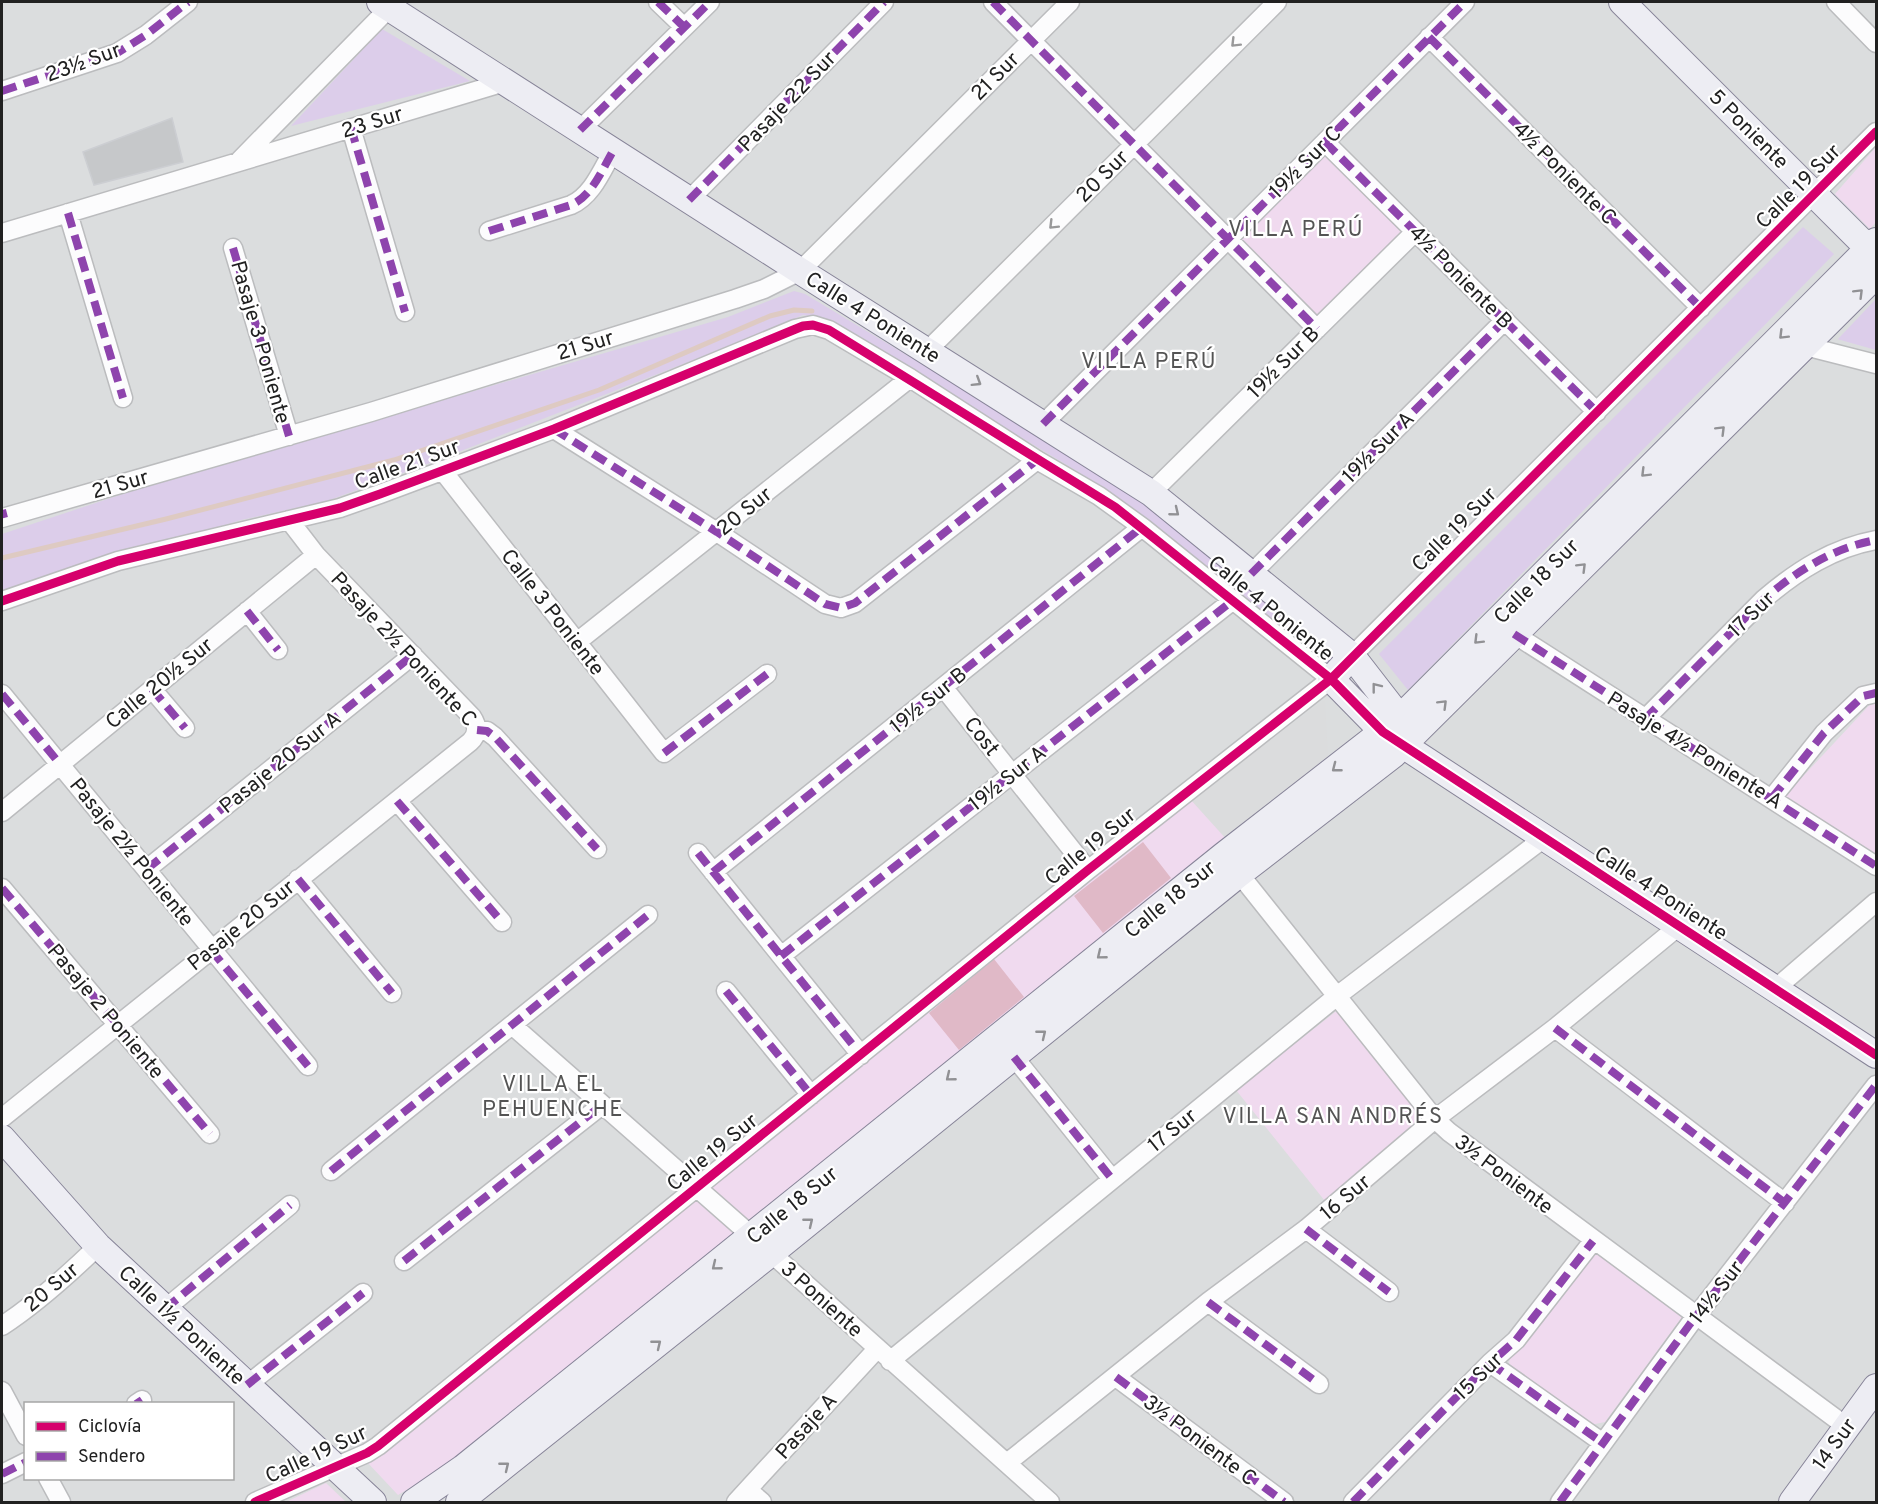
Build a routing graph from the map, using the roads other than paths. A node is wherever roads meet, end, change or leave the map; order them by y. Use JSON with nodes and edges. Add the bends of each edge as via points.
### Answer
{"nodes":[{"id":1,"x":188,"y":2,"type":"edge"},
{"id":2,"x":658,"y":2,"type":"edge"},
{"id":3,"x":710,"y":2,"type":"edge"},
{"id":4,"x":884,"y":2,"type":"edge"},
{"id":5,"x":993,"y":2,"type":"edge"},
{"id":6,"x":1070,"y":2,"type":"edge"},
{"id":7,"x":1277,"y":2,"type":"edge"},
{"id":8,"x":1466,"y":2,"type":"edge"},
{"id":9,"x":1622,"y":2,"type":"edge"},
{"id":10,"x":1836,"y":2,"type":"edge"},
{"id":11,"x":388,"y":3,"type":"edge"},
{"id":12,"x":684,"y":27,"type":"junction"},
{"id":13,"x":1430,"y":37,"type":"junction"},
{"id":14,"x":1031,"y":40,"type":"junction"},
{"id":15,"x":1876,"y":43,"type":"edge"},
{"id":16,"x":505,"y":82,"type":"junction"},
{"id":17,"x":2,"y":91,"type":"edge"},
{"id":18,"x":351,"y":128,"type":"junction"},
{"id":19,"x":580,"y":130,"type":"junction"},
{"id":20,"x":1876,"y":132,"type":"edge"},
{"id":21,"x":1325,"y":142,"type":"junction"},
{"id":22,"x":1134,"y":144,"type":"junction"},
{"id":23,"x":613,"y":151,"type":"junction"},
{"id":24,"x":239,"y":162,"type":"junction"},
{"id":25,"x":1815,"y":195,"type":"junction"},
{"id":26,"x":689,"y":200,"type":"junction"},
{"id":27,"x":68,"y":213,"type":"junction"},
{"id":28,"x":489,"y":231,"type":"dead end"},
{"id":29,"x":1415,"y":232,"type":"junction"},
{"id":30,"x":2,"y":233,"type":"edge"},
{"id":31,"x":1228,"y":238,"type":"junction"},
{"id":32,"x":233,"y":248,"type":"dead end"},
{"id":33,"x":1874,"y":249,"type":"edge"},
{"id":34,"x":800,"y":271,"type":"junction"},
{"id":35,"x":1876,"y":275,"type":"edge"},
{"id":36,"x":1701,"y":308,"type":"junction"},
{"id":37,"x":405,"y":312,"type":"dead end"},
{"id":38,"x":1505,"y":320,"type":"junction"},
{"id":39,"x":813,"y":325,"type":"joint"},
{"id":40,"x":1317,"y":329,"type":"junction"},
{"id":41,"x":1806,"y":346,"type":"junction"},
{"id":42,"x":927,"y":351,"type":"junction"},
{"id":43,"x":1876,"y":364,"type":"edge"},
{"id":44,"x":910,"y":378,"type":"junction"},
{"id":45,"x":123,"y":398,"type":"dead end"},
{"id":46,"x":1597,"y":412,"type":"junction"},
{"id":47,"x":1043,"y":424,"type":"junction"},
{"id":48,"x":554,"y":429,"type":"junction"},
{"id":49,"x":288,"y":436,"type":"junction"},
{"id":50,"x":1037,"y":460,"type":"junction"},
{"id":51,"x":442,"y":470,"type":"junction"},
{"id":52,"x":1151,"y":493,"type":"junction"},
{"id":53,"x":2,"y":515,"type":"edge"},
{"id":54,"x":289,"y":520,"type":"junction"},
{"id":55,"x":1143,"y":527,"type":"junction"},
{"id":56,"x":717,"y":532,"type":"junction"},
{"id":57,"x":1876,"y":540,"type":"edge"},
{"id":58,"x":316,"y":555,"type":"junction"},
{"id":59,"x":1251,"y":574,"type":"junction"},
{"id":60,"x":2,"y":601,"type":"edge"},
{"id":61,"x":1232,"y":601,"type":"junction"},
{"id":62,"x":247,"y":611,"type":"junction"},
{"id":63,"x":1514,"y":634,"type":"junction"},
{"id":64,"x":577,"y":642,"type":"junction"},
{"id":65,"x":278,"y":650,"type":"dead end"},
{"id":66,"x":413,"y":655,"type":"junction"},
{"id":67,"x":1352,"y":656,"type":"junction"},
{"id":68,"x":767,"y":674,"type":"dead end"},
{"id":69,"x":1331,"y":679,"type":"junction"},
{"id":70,"x":943,"y":687,"type":"junction"},
{"id":71,"x":152,"y":689,"type":"junction"},
{"id":72,"x":1876,"y":693,"type":"edge"},
{"id":73,"x":2,"y":694,"type":"edge"},
{"id":74,"x":1645,"y":719,"type":"junction"},
{"id":75,"x":185,"y":728,"type":"dead end"},
{"id":76,"x":477,"y":730,"type":"junction"},
{"id":77,"x":1395,"y":732,"type":"junction"},
{"id":78,"x":60,"y":764,"type":"junction"},
{"id":79,"x":1012,"y":774,"type":"junction"},
{"id":80,"x":1772,"y":798,"type":"junction"},
{"id":81,"x":396,"y":801,"type":"junction"},
{"id":82,"x":2,"y":812,"type":"edge"},
{"id":83,"x":1544,"y":838,"type":"junction"},
{"id":84,"x":597,"y":849,"type":"dead end"},
{"id":85,"x":698,"y":853,"type":"dead end"},
{"id":86,"x":1232,"y":865,"type":"junction"},
{"id":87,"x":1876,"y":866,"type":"edge"},
{"id":88,"x":147,"y":869,"type":"junction"},
{"id":89,"x":1088,"y":870,"type":"junction"},
{"id":90,"x":713,"y":872,"type":"junction"},
{"id":91,"x":298,"y":879,"type":"junction"},
{"id":92,"x":2,"y":888,"type":"edge"},
{"id":93,"x":1876,"y":902,"type":"edge"},
{"id":94,"x":648,"y":915,"type":"dead end"},
{"id":95,"x":502,"y":922,"type":"dead end"},
{"id":96,"x":1678,"y":926,"type":"junction"},
{"id":97,"x":211,"y":950,"type":"junction"},
{"id":98,"x":782,"y":956,"type":"junction"},
{"id":99,"x":1775,"y":989,"type":"junction"},
{"id":100,"x":726,"y":991,"type":"dead end"},
{"id":101,"x":392,"y":993,"type":"dead end"},
{"id":102,"x":1337,"y":996,"type":"junction"},
{"id":103,"x":512,"y":1025,"type":"junction"},
{"id":104,"x":118,"y":1026,"type":"junction"},
{"id":105,"x":1555,"y":1028,"type":"junction"},
{"id":106,"x":861,"y":1055,"type":"junction"},
{"id":107,"x":1876,"y":1055,"type":"edge"},
{"id":108,"x":1014,"y":1057,"type":"junction"},
{"id":109,"x":308,"y":1066,"type":"dead end"},
{"id":110,"x":1876,"y":1085,"type":"edge"},
{"id":111,"x":811,"y":1095,"type":"junction"},
{"id":112,"x":602,"y":1106,"type":"junction"},
{"id":113,"x":2,"y":1118,"type":"edge"},
{"id":114,"x":1435,"y":1119,"type":"junction"},
{"id":115,"x":210,"y":1134,"type":"dead end"},
{"id":116,"x":2,"y":1138,"type":"edge"},
{"id":117,"x":331,"y":1172,"type":"dead end"},
{"id":118,"x":1112,"y":1179,"type":"junction"},
{"id":119,"x":695,"y":1188,"type":"junction"},
{"id":120,"x":1785,"y":1203,"type":"junction"},
{"id":121,"x":290,"y":1205,"type":"dead end"},
{"id":122,"x":1306,"y":1229,"type":"junction"},
{"id":123,"x":1593,"y":1241,"type":"junction"},
{"id":124,"x":762,"y":1245,"type":"junction"},
{"id":125,"x":98,"y":1246,"type":"junction"},
{"id":126,"x":404,"y":1261,"type":"dead end"},
{"id":127,"x":363,"y":1293,"type":"dead end"},
{"id":128,"x":1389,"y":1293,"type":"dead end"},
{"id":129,"x":1208,"y":1302,"type":"junction"},
{"id":130,"x":165,"y":1309,"type":"junction"},
{"id":131,"x":1696,"y":1317,"type":"junction"},
{"id":132,"x":2,"y":1326,"type":"edge"},
{"id":133,"x":883,"y":1355,"type":"junction"},
{"id":134,"x":1490,"y":1363,"type":"junction"},
{"id":135,"x":1116,"y":1377,"type":"junction"},
{"id":136,"x":1319,"y":1384,"type":"dead end"},
{"id":137,"x":247,"y":1385,"type":"junction"},
{"id":138,"x":1876,"y":1387,"type":"edge"},
{"id":139,"x":2,"y":1391,"type":"edge"},
{"id":140,"x":1847,"y":1427,"type":"junction"},
{"id":141,"x":24,"y":1432,"type":"edge"},
{"id":142,"x":1603,"y":1443,"type":"junction"},
{"id":143,"x":24,"y":1463,"type":"edge"},
{"id":144,"x":1007,"y":1463,"type":"junction"},
{"id":145,"x":334,"y":1467,"type":"junction"},
{"id":146,"x":2,"y":1474,"type":"edge"},
{"id":147,"x":49,"y":1480,"type":"edge"},
{"id":148,"x":742,"y":1496,"type":"edge"},
{"id":149,"x":61,"y":1503,"type":"edge"},
{"id":150,"x":255,"y":1503,"type":"edge"},
{"id":151,"x":373,"y":1503,"type":"edge"},
{"id":152,"x":414,"y":1503,"type":"edge"},
{"id":153,"x":459,"y":1503,"type":"edge"},
{"id":154,"x":762,"y":1503,"type":"edge"},
{"id":155,"x":1050,"y":1503,"type":"edge"},
{"id":156,"x":1284,"y":1503,"type":"edge"},
{"id":157,"x":1353,"y":1503,"type":"edge"},
{"id":158,"x":1560,"y":1503,"type":"edge"},
{"id":159,"x":1792,"y":1503,"type":"edge"}],
"edges":[{"from":1,"to":17,"type":"street","name":"23½ Sur","via":[[117,53]]},
{"from":2,"to":12,"type":"street"},
{"from":3,"to":12,"type":"street"},
{"from":4,"to":26,"type":"street","name":"Pasaje 22 Sur"},
{"from":5,"to":14,"type":"street"},
{"from":6,"to":14,"type":"street","name":"21 Sur"},
{"from":7,"to":22,"type":"street","name":"20 Sur","one_way":true},
{"from":8,"to":13,"type":"street","name":"19½ Sur C"},
{"from":9,"to":25,"type":"main road","name":"5 Poniente"},
{"from":10,"to":15,"type":"street"},
{"from":11,"to":16,"type":"main road","name":"Calle 4 Poniente"},
{"from":11,"to":24,"type":"street","name":"23 Sur"},
{"from":12,"to":19,"type":"street"},
{"from":13,"to":21,"type":"street","name":"19½ Sur C"},
{"from":13,"to":36,"type":"street","name":"4½ Poniente C"},
{"from":14,"to":22,"type":"street"},
{"from":14,"to":34,"type":"street","name":"21 Sur"},
{"from":16,"to":18,"type":"street","name":"23 Sur"},
{"from":16,"to":19,"type":"main road","name":"Calle 4 Poniente"},
{"from":18,"to":24,"type":"street","name":"23 Sur"},
{"from":18,"to":37,"type":"street"},
{"from":19,"to":23,"type":"main road","name":"Calle 4 Poniente"},
{"from":20,"to":25,"type":"street","name":"Calle 19 Sur"},
{"from":21,"to":29,"type":"street","name":"4½ Poniente B"},
{"from":21,"to":31,"type":"street","name":"19½ Sur C"},
{"from":22,"to":31,"type":"street"},
{"from":22,"to":42,"type":"street","name":"20 Sur","one_way":true},
{"from":23,"to":26,"type":"main road","name":"Calle 4 Poniente"},
{"from":23,"to":28,"type":"street","via":[[582,199]]},
{"from":24,"to":27,"type":"street","name":"23 Sur"},
{"from":25,"to":33,"type":"main road","name":"5 Poniente"},
{"from":25,"to":36,"type":"street","name":"Calle 19 Sur"},
{"from":26,"to":34,"type":"main road","name":"Calle 4 Poniente"},
{"from":27,"to":30,"type":"street","name":"23 Sur"},
{"from":27,"to":45,"type":"street"},
{"from":29,"to":38,"type":"street","name":"4½ Poniente B"},
{"from":29,"to":40,"type":"street","name":"19½ Sur B"},
{"from":31,"to":40,"type":"street"},
{"from":31,"to":47,"type":"street","name":"19½ Sur C"},
{"from":32,"to":49,"type":"street","name":"Pasaje 3 Poniente"},
{"from":33,"to":77,"type":"main road","name":"Calle 18 Sur","one_way":true},
{"from":34,"to":42,"type":"main road","name":"Calle 4 Poniente"},
{"from":34,"to":49,"type":"street","name":"21 Sur","via":[[735,299]]},
{"from":41,"to":35,"type":"main road","name":"Calle 18 Sur","one_way":true},
{"from":36,"to":46,"type":"street","name":"Calle 19 Sur"},
{"from":38,"to":46,"type":"street","name":"4½ Poniente B"},
{"from":38,"to":59,"type":"street","name":"19½ Sur A"},
{"from":39,"to":44,"type":"street","name":"Calle 4 Poniente","via":[[829,330]]},
{"from":39,"to":48,"type":"street","name":"Calle 21 Sur"},
{"from":40,"to":52,"type":"street","name":"19½ Sur B"},
{"from":41,"to":43,"type":"street"},
{"from":63,"to":41,"type":"main road","name":"Calle 18 Sur","one_way":true},
{"from":42,"to":47,"type":"main road","name":"Calle 4 Poniente","one_way":true},
{"from":44,"to":50,"type":"street","name":"Calle 4 Poniente"},
{"from":44,"to":56,"type":"street","name":"20 Sur"},
{"from":46,"to":67,"type":"street","name":"Calle 19 Sur"},
{"from":47,"to":52,"type":"main road","name":"Calle 4 Poniente"},
{"from":48,"to":51,"type":"street","name":"Calle 21 Sur"},
{"from":48,"to":56,"type":"street"},
{"from":49,"to":53,"type":"street","name":"21 Sur"},
{"from":50,"to":55,"type":"street","name":"Calle 4 Poniente"},
{"from":50,"to":56,"type":"street","via":[[846,608],[830,606]]},
{"from":51,"to":54,"type":"street","name":"Calle 21 Sur","via":[[340,508]]},
{"from":51,"to":64,"type":"street","name":"Calle 3 Poniente"},
{"from":52,"to":59,"type":"main road","name":"Calle 4 Poniente","one_way":true},
{"from":54,"to":58,"type":"street","name":"Pasaje 2½ Poniente C"},
{"from":54,"to":60,"type":"street","name":"Calle 21 Sur","via":[[118,561]]},
{"from":55,"to":61,"type":"street","name":"Calle 4 Poniente"},
{"from":55,"to":70,"type":"street","name":"19½ Sur B"},
{"from":56,"to":64,"type":"street","name":"20 Sur"},
{"from":57,"to":74,"type":"street","name":"17 Sur","via":[[1833,553],[1799,571]]},
{"from":58,"to":62,"type":"street","name":"Calle 20½ Sur"},
{"from":58,"to":66,"type":"street","name":"Pasaje 2½ Poniente C"},
{"from":59,"to":67,"type":"main road","name":"Calle 4 Poniente"},
{"from":61,"to":69,"type":"street","name":"Calle 4 Poniente"},
{"from":61,"to":79,"type":"street","name":"19½ Sur A"},
{"from":62,"to":65,"type":"street"},
{"from":62,"to":71,"type":"street","name":"Calle 20½ Sur"},
{"from":63,"to":74,"type":"street","name":"Pasaje 4½ Poniente A"},
{"from":77,"to":63,"type":"main road","name":"Calle 18 Sur","one_way":true},
{"from":64,"to":68,"type":"street","name":"Calle 3 Poniente","via":[[664,753]]},
{"from":66,"to":76,"type":"street","name":"Pasaje 2½ Poniente C","via":[[472,717]]},
{"from":66,"to":88,"type":"street","name":"Pasaje 20 Sur A"},
{"from":67,"to":69,"type":"main road","name":"Calle 19 Sur"},
{"from":77,"to":67,"type":"main road","name":"Calle 4 Poniente","one_way":true},
{"from":69,"to":77,"type":"main road","name":"Calle 4 Poniente"},
{"from":69,"to":89,"type":"street","name":"Calle 19 Sur"},
{"from":70,"to":79,"type":"street","name":"Cost"},
{"from":70,"to":90,"type":"street","name":"19½ Sur B"},
{"from":71,"to":75,"type":"street"},
{"from":71,"to":78,"type":"street","name":"Calle 20½ Sur"},
{"from":72,"to":80,"type":"street","via":[[1863,696],[1824,733]]},
{"from":73,"to":78,"type":"street","name":"Pasaje 2½ Poniente"},
{"from":74,"to":80,"type":"street","name":"Pasaje 4½ Poniente A"},
{"from":76,"to":81,"type":"street","name":"Pasaje 20 Sur","via":[[470,742]]},
{"from":76,"to":84,"type":"street","name":"Pasaje 2½ Poniente C","via":[[495,737]]},
{"from":77,"to":83,"type":"main road","name":"Calle 4 Poniente"},
{"from":77,"to":86,"type":"main road","name":"Calle 18 Sur"},
{"from":78,"to":82,"type":"street","name":"Calle 20½ Sur"},
{"from":78,"to":88,"type":"street","name":"Pasaje 2½ Poniente"},
{"from":79,"to":89,"type":"street","name":"Cost"},
{"from":79,"to":98,"type":"street","name":"19½ Sur A"},
{"from":80,"to":87,"type":"street","name":"Pasaje 4½ Poniente A"},
{"from":81,"to":91,"type":"street","name":"Pasaje 20 Sur"},
{"from":81,"to":95,"type":"street"},
{"from":83,"to":96,"type":"main road","name":"Calle 4 Poniente"},
{"from":83,"to":102,"type":"street","name":"17 Sur"},
{"from":85,"to":90,"type":"street"},
{"from":86,"to":102,"type":"street","name":"3½ Poniente"},
{"from":108,"to":86,"type":"main road","name":"Calle 18 Sur","one_way":true},
{"from":86,"to":124,"type":"main road","name":"Calle 18 Sur","one_way":true},
{"from":88,"to":97,"type":"street","name":"Pasaje 2½ Poniente"},
{"from":89,"to":106,"type":"street","name":"Calle 19 Sur"},
{"from":90,"to":98,"type":"street"},
{"from":91,"to":97,"type":"street","name":"Pasaje 20 Sur"},
{"from":91,"to":101,"type":"street"},
{"from":92,"to":104,"type":"street","name":"Pasaje 2 Poniente"},
{"from":93,"to":99,"type":"street"},
{"from":94,"to":103,"type":"street"},
{"from":96,"to":99,"type":"main road","name":"Calle 4 Poniente"},
{"from":96,"to":105,"type":"street","name":"16 Sur"},
{"from":97,"to":104,"type":"street","name":"Pasaje 20 Sur"},
{"from":97,"to":109,"type":"street","name":"Pasaje 2½ Poniente"},
{"from":98,"to":106,"type":"street"},
{"from":99,"to":107,"type":"main road","name":"Calle 4 Poniente"},
{"from":100,"to":111,"type":"street"},
{"from":102,"to":114,"type":"street","name":"3½ Poniente"},
{"from":102,"to":118,"type":"street","name":"17 Sur"},
{"from":103,"to":112,"type":"street","name":"3 Poniente"},
{"from":103,"to":117,"type":"street"},
{"from":104,"to":113,"type":"street","name":"Pasaje 20 Sur"},
{"from":104,"to":115,"type":"street","name":"Pasaje 2 Poniente"},
{"from":105,"to":114,"type":"street","name":"16 Sur"},
{"from":105,"to":120,"type":"street"},
{"from":106,"to":111,"type":"street","name":"Calle 19 Sur"},
{"from":108,"to":118,"type":"street"},
{"from":124,"to":108,"type":"main road","name":"Calle 18 Sur","one_way":true},
{"from":110,"to":120,"type":"street","name":"14½ Sur"},
{"from":111,"to":119,"type":"street","name":"Calle 19 Sur"},
{"from":112,"to":119,"type":"street","name":"3 Poniente"},
{"from":112,"to":126,"type":"street"},
{"from":114,"to":122,"type":"street","name":"16 Sur"},
{"from":114,"to":123,"type":"street","name":"3½ Poniente","via":[[1464,1146]]},
{"from":116,"to":125,"type":"main road","name":"Calle 1½ Poniente"},
{"from":118,"to":133,"type":"street","name":"17 Sur"},
{"from":119,"to":124,"type":"street","name":"3 Poniente"},
{"from":119,"to":145,"type":"street","name":"Calle 19 Sur","via":[[378,1446]]},
{"from":120,"to":131,"type":"street","name":"14½ Sur"},
{"from":121,"to":130,"type":"street"},
{"from":122,"to":128,"type":"street"},
{"from":122,"to":129,"type":"street","name":"16 Sur"},
{"from":123,"to":131,"type":"street","name":"3½ Poniente"},
{"from":123,"to":134,"type":"street","name":"15 Sur","via":[[1516,1340]]},
{"from":124,"to":133,"type":"street","name":"3 Poniente"},
{"from":124,"to":152,"type":"main road","name":"Calle 18 Sur","one_way":true},
{"from":153,"to":124,"type":"main road","name":"Calle 18 Sur","one_way":true},
{"from":125,"to":130,"type":"main road","name":"Calle 1½ Poniente"},
{"from":125,"to":132,"type":"street","name":"20 Sur","via":[[40,1299]]},
{"from":127,"to":137,"type":"street"},
{"from":129,"to":135,"type":"street","name":"16 Sur"},
{"from":129,"to":136,"type":"street"},
{"from":130,"to":137,"type":"main road","name":"Calle 1½ Poniente"},
{"from":131,"to":140,"type":"street","name":"3½ Poniente"},
{"from":131,"to":142,"type":"street","name":"14½ Sur"},
{"from":133,"to":144,"type":"street","name":"3 Poniente"},
{"from":133,"to":148,"type":"street","name":"Pasaje A"},
{"from":134,"to":142,"type":"street"},
{"from":134,"to":157,"type":"street","name":"15 Sur"},
{"from":135,"to":144,"type":"street","name":"16 Sur"},
{"from":135,"to":156,"type":"street","name":"3½ Poniente C"},
{"from":137,"to":145,"type":"main road","name":"Calle 1½ Poniente"},
{"from":138,"to":140,"type":"main road","name":"14 Sur"},
{"from":139,"to":141,"type":"street"},
{"from":140,"to":159,"type":"main road","name":"14 Sur"},
{"from":142,"to":158,"type":"street","name":"14½ Sur"},
{"from":143,"to":146,"type":"street"},
{"from":144,"to":155,"type":"street","name":"3 Poniente"},
{"from":145,"to":150,"type":"street","name":"Calle 19 Sur"},
{"from":145,"to":151,"type":"main road","name":"Calle 1½ Poniente"},
{"from":147,"to":149,"type":"street"},
{"from":148,"to":154,"type":"street"}]}
